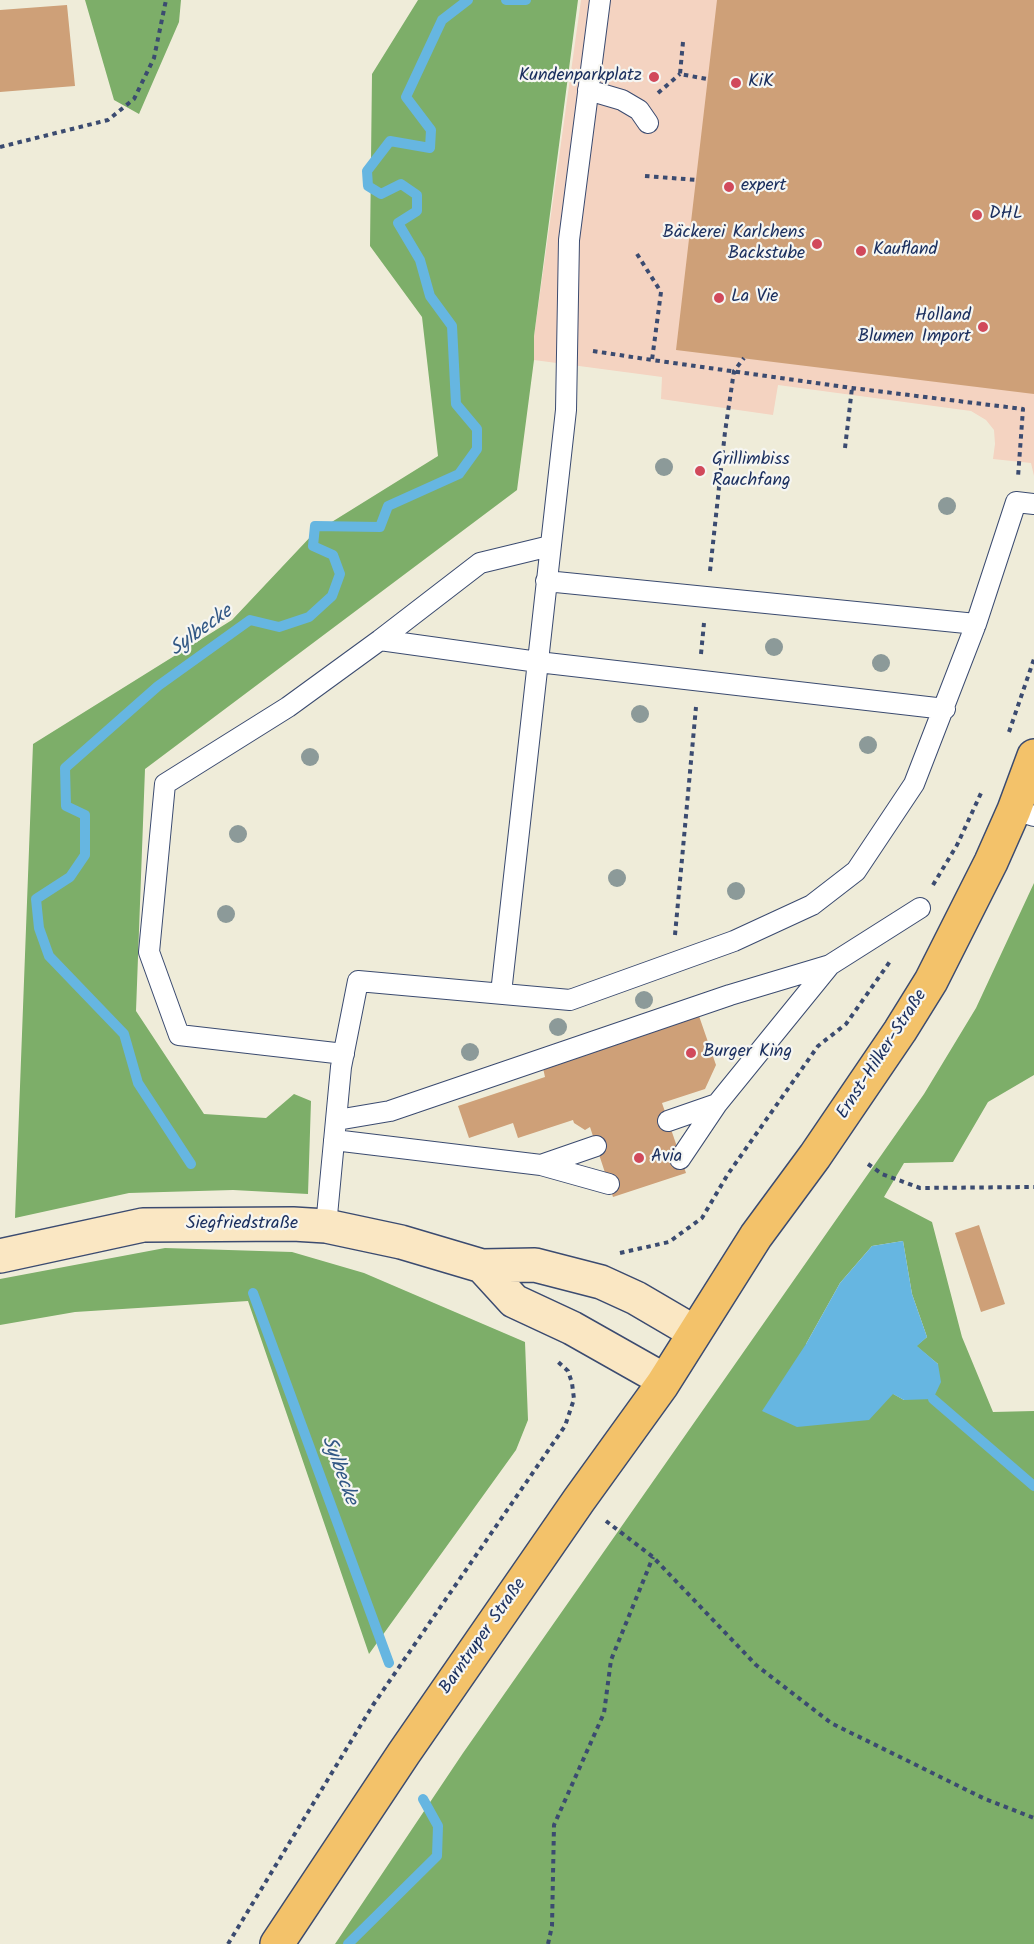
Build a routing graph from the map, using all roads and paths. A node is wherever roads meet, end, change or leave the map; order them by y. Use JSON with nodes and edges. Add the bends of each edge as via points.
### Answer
{"nodes":[{"id":1,"x":165,"y":0,"type":"edge"},
{"id":2,"x":600,"y":0,"type":"edge"},
{"id":3,"x":683,"y":42,"type":"dead end"},
{"id":4,"x":707,"y":79,"type":"dead end"},
{"id":5,"x":588,"y":90,"type":"junction"},
{"id":6,"x":648,"y":123,"type":"dead end"},
{"id":7,"x":0,"y":147,"type":"edge"},
{"id":8,"x":645,"y":176,"type":"dead end"},
{"id":9,"x":697,"y":180,"type":"dead end"},
{"id":10,"x":637,"y":254,"type":"dead end"},
{"id":11,"x":567,"y":347,"type":"junction"},
{"id":12,"x":744,"y":358,"type":"dead end"},
{"id":13,"x":652,"y":360,"type":"junction"},
{"id":14,"x":734,"y":371,"type":"junction"},
{"id":15,"x":852,"y":388,"type":"junction"},
{"id":16,"x":845,"y":448,"type":"dead end"},
{"id":17,"x":1025,"y":503,"type":"edge"},
{"id":18,"x":550,"y":546,"type":"junction"},
{"id":19,"x":546,"y":581,"type":"junction"},
{"id":20,"x":707,"y":599,"type":"junction"},
{"id":21,"x":976,"y":624,"type":"junction"},
{"id":22,"x":380,"y":640,"type":"junction"},
{"id":23,"x":1034,"y":659,"type":"edge"},
{"id":24,"x":538,"y":662,"type":"junction"},
{"id":25,"x":699,"y":681,"type":"junction"},
{"id":26,"x":945,"y":709,"type":"junction"},
{"id":27,"x":1007,"y":737,"type":"dead end"},
{"id":28,"x":1034,"y":756,"type":"edge"},
{"id":29,"x":982,"y":791,"type":"dead end"},
{"id":30,"x":1024,"y":813,"type":"edge"},
{"id":31,"x":920,"y":908,"type":"joint"},
{"id":32,"x":675,"y":925,"type":"dead end"},
{"id":33,"x":894,"y":957,"type":"dead end"},
{"id":34,"x":830,"y":965,"type":"junction"},
{"id":35,"x":501,"y":993,"type":"junction"},
{"id":36,"x":344,"y":1054,"type":"junction"},
{"id":37,"x":717,"y":1104,"type":"junction"},
{"id":38,"x":337,"y":1120,"type":"junction"},
{"id":39,"x":668,"y":1121,"type":"dead end"},
{"id":40,"x":334,"y":1140,"type":"junction"},
{"id":41,"x":596,"y":1146,"type":"dead end"},
{"id":42,"x":680,"y":1159,"type":"dead end"},
{"id":43,"x":868,"y":1164,"type":"dead end"},
{"id":44,"x":541,"y":1165,"type":"junction"},
{"id":45,"x":609,"y":1184,"type":"dead end"},
{"id":46,"x":1034,"y":1187,"type":"edge"},
{"id":47,"x":326,"y":1226,"type":"junction"},
{"id":48,"x":620,"y":1253,"type":"dead end"},
{"id":49,"x":0,"y":1256,"type":"edge"},
{"id":50,"x":482,"y":1266,"type":"junction"},
{"id":51,"x":694,"y":1332,"type":"junction"},
{"id":52,"x":554,"y":1358,"type":"dead end"},
{"id":53,"x":664,"y":1380,"type":"junction"},
{"id":54,"x":625,"y":1535,"type":"dead end"},
{"id":55,"x":653,"y":1557,"type":"junction"},
{"id":56,"x":1034,"y":1818,"type":"edge"},
{"id":57,"x":228,"y":1944,"type":"edge"},
{"id":58,"x":277,"y":1944,"type":"edge"},
{"id":59,"x":548,"y":1944,"type":"edge"}],
"edges":[{"from":1,"to":7,"type":"path","via":[[154,58],[134,99],[108,120]]},
{"from":2,"to":5,"type":"lane"},
{"from":3,"to":4,"type":"path","via":[[680,74]]},
{"from":5,"to":6,"type":"lane","via":[[622,100],[639,110]]},
{"from":5,"to":11,"type":"lane","via":[[569,240]]},
{"from":8,"to":9,"type":"path"},
{"from":10,"to":13,"type":"path","via":[[661,292]]},
{"from":11,"to":13,"type":"path"},
{"from":11,"to":18,"type":"lane","via":[[566,410]]},
{"from":12,"to":14,"type":"path"},
{"from":13,"to":14,"type":"path"},
{"from":14,"to":15,"type":"path"},
{"from":14,"to":20,"type":"path"},
{"from":15,"to":16,"type":"path"},
{"from":15,"to":17,"type":"path","via":[[1023,409]]},
{"from":17,"to":21,"type":"lane"},
{"from":18,"to":19,"type":"lane"},
{"from":18,"to":22,"type":"lane","via":[[480,563]]},
{"from":19,"to":20,"type":"lane"},
{"from":19,"to":24,"type":"lane"},
{"from":20,"to":21,"type":"lane"},
{"from":20,"to":25,"type":"path"},
{"from":21,"to":26,"type":"lane"},
{"from":22,"to":24,"type":"lane"},
{"from":22,"to":36,"type":"lane","via":[[288,707],[165,784],[149,952],[179,1035]]},
{"from":23,"to":27,"type":"path"},
{"from":24,"to":25,"type":"lane"},
{"from":24,"to":35,"type":"lane"},
{"from":25,"to":26,"type":"lane"},
{"from":25,"to":32,"type":"path"},
{"from":26,"to":35,"type":"lane","via":[[914,784],[856,871],[812,905],[735,941],[570,1000]]},
{"from":28,"to":30,"type":"main road","name":"Ernst-Hilker-Straße"},
{"from":29,"to":31,"type":"path","via":[[957,845]]},
{"from":30,"to":51,"type":"main road","name":"Ernst-Hilker-Straße","via":[[990,862],[931,981]]},
{"from":31,"to":34,"type":"lane"},
{"from":33,"to":48,"type":"path","via":[[846,1024],[818,1046],[728,1174],[702,1218],[669,1242]]},
{"from":34,"to":37,"type":"lane"},
{"from":34,"to":38,"type":"lane","via":[[730,994],[390,1112]]},
{"from":35,"to":36,"type":"lane","via":[[358,981]]},
{"from":36,"to":38,"type":"lane"},
{"from":37,"to":39,"type":"lane"},
{"from":37,"to":42,"type":"lane"},
{"from":38,"to":40,"type":"lane"},
{"from":40,"to":44,"type":"lane"},
{"from":40,"to":47,"type":"lane"},
{"from":41,"to":44,"type":"lane"},
{"from":43,"to":46,"type":"path","via":[[882,1174],[920,1188]]},
{"from":44,"to":45,"type":"lane"},
{"from":47,"to":49,"type":"street","name":"Siegfriedstraße","via":[[143,1225]]},
{"from":47,"to":50,"type":"street","name":"Siegfriedstraße","via":[[401,1242]]},
{"from":50,"to":51,"type":"street","name":"Siegfriedstraße","via":[[535,1265],[601,1282]]},
{"from":50,"to":53,"type":"street","via":[[514,1301],[572,1328]]},
{"from":51,"to":53,"type":"main road","name":"Barntruper Straße"},
{"from":52,"to":57,"type":"path","via":[[568,1371],[572,1383],[574,1399],[565,1426],[373,1705]]},
{"from":53,"to":58,"type":"main road","name":"Barntruper Straße","via":[[404,1753]]},
{"from":54,"to":55,"type":"path"},
{"from":55,"to":56,"type":"path","via":[[756,1665],[831,1723],[985,1799]]},
{"from":55,"to":59,"type":"path","via":[[611,1660],[604,1713],[554,1825],[552,1926]]}]}
